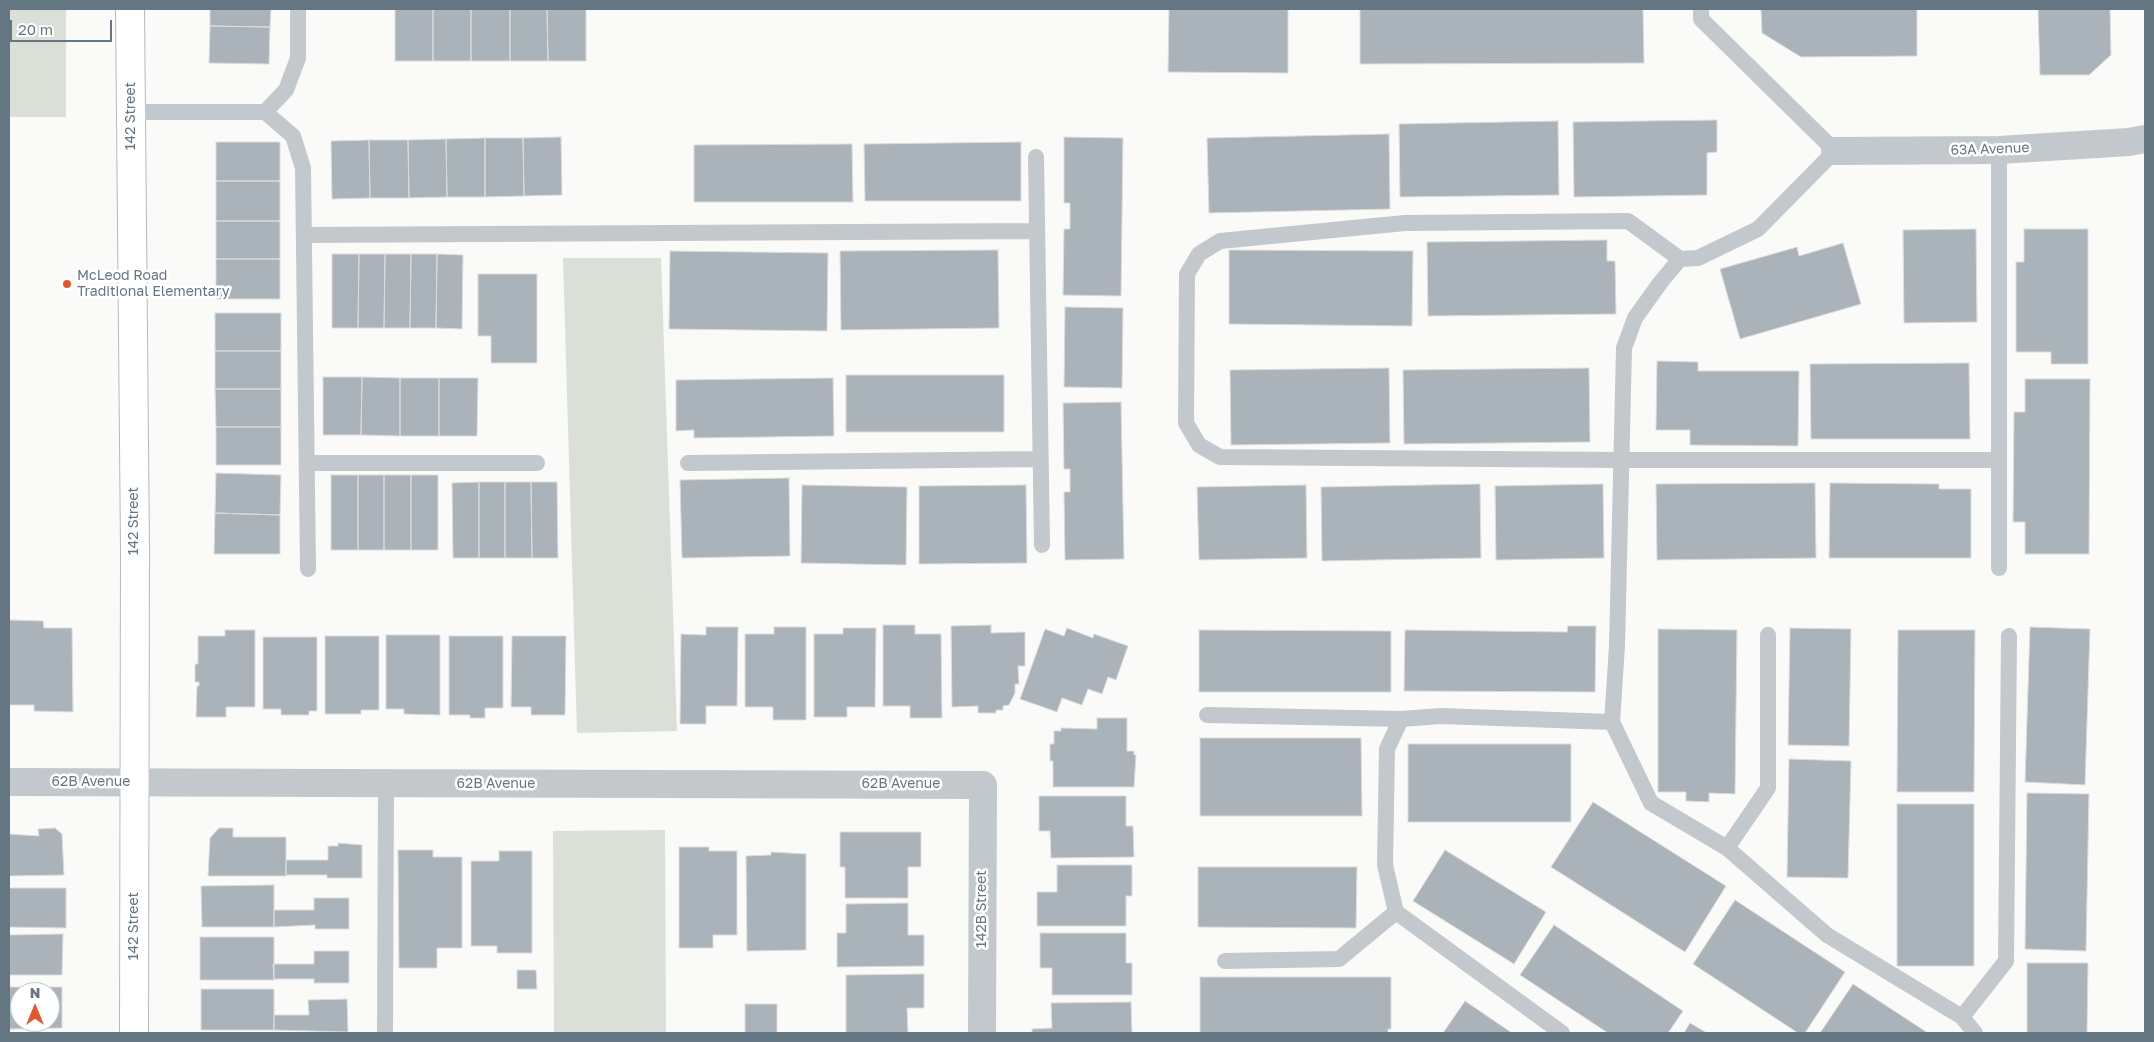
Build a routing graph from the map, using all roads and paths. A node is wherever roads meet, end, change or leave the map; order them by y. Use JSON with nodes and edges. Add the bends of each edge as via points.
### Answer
{"nodes":[{"id":1,"x":130,"y":9,"type":"edge"},
{"id":2,"x":298,"y":9,"type":"edge"},
{"id":3,"x":1701,"y":9,"type":"edge"},
{"id":4,"x":131,"y":112,"type":"junction"},
{"id":5,"x":265,"y":112,"type":"junction"},
{"id":6,"x":2145,"y":139,"type":"edge"},
{"id":7,"x":1999,"y":150,"type":"junction"},
{"id":8,"x":1835,"y":151,"type":"junction"},
{"id":9,"x":1036,"y":157,"type":"dead end"},
{"id":10,"x":1036,"y":231,"type":"junction"},
{"id":11,"x":304,"y":236,"type":"junction"},
{"id":12,"x":1680,"y":259,"type":"junction"},
{"id":13,"x":1040,"y":459,"type":"junction"},
{"id":14,"x":1622,"y":460,"type":"junction"},
{"id":15,"x":1999,"y":460,"type":"junction"},
{"id":16,"x":307,"y":463,"type":"junction"},
{"id":17,"x":537,"y":463,"type":"dead end"},
{"id":18,"x":688,"y":463,"type":"dead end"},
{"id":19,"x":1042,"y":545,"type":"dead end"},
{"id":20,"x":1999,"y":568,"type":"dead end"},
{"id":21,"x":308,"y":569,"type":"dead end"},
{"id":22,"x":1768,"y":635,"type":"dead end"},
{"id":23,"x":2008,"y":636,"type":"dead end"},
{"id":24,"x":1207,"y":716,"type":"dead end"},
{"id":25,"x":1401,"y":720,"type":"junction"},
{"id":26,"x":1612,"y":722,"type":"junction"},
{"id":27,"x":9,"y":782,"type":"edge"},
{"id":28,"x":134,"y":782,"type":"junction"},
{"id":29,"x":386,"y":783,"type":"junction"},
{"id":30,"x":983,"y":784,"type":"joint"},
{"id":31,"x":1727,"y":848,"type":"junction"},
{"id":32,"x":1396,"y":912,"type":"junction"},
{"id":33,"x":1225,"y":961,"type":"dead end"},
{"id":34,"x":1962,"y":1017,"type":"junction"},
{"id":35,"x":134,"y":1033,"type":"edge"},
{"id":36,"x":385,"y":1033,"type":"edge"},
{"id":37,"x":982,"y":1033,"type":"edge"},
{"id":38,"x":1562,"y":1033,"type":"edge"},
{"id":39,"x":1975,"y":1033,"type":"edge"}],
"edges":[{"from":1,"to":4,"type":"street","name":"142 Street"},
{"from":2,"to":5,"type":"lane","via":[[298,58],[286,90]]},
{"from":3,"to":8,"type":"lane","via":[[1701,19]]},
{"from":4,"to":5,"type":"lane"},
{"from":4,"to":28,"type":"street","name":"142 Street"},
{"from":5,"to":11,"type":"lane","via":[[293,136],[303,168]]},
{"from":6,"to":7,"type":"street","name":"63A Avenue"},
{"from":7,"to":8,"type":"street","name":"63A Avenue"},
{"from":7,"to":15,"type":"lane"},
{"from":8,"to":12,"type":"lane","via":[[1758,229],[1698,258]]},
{"from":9,"to":10,"type":"lane"},
{"from":10,"to":11,"type":"lane"},
{"from":10,"to":13,"type":"lane"},
{"from":11,"to":16,"type":"lane"},
{"from":12,"to":14,"type":"lane","via":[[1635,318],[1624,348]]},
{"from":12,"to":14,"type":"lane","via":[[1628,221],[1405,223],[1220,241],[1199,254],[1187,274],[1186,423],[1199,446],[1220,457]]},
{"from":13,"to":18,"type":"lane"},
{"from":13,"to":19,"type":"lane"},
{"from":14,"to":15,"type":"lane"},
{"from":14,"to":26,"type":"lane"},
{"from":15,"to":20,"type":"lane"},
{"from":16,"to":17,"type":"lane"},
{"from":16,"to":21,"type":"lane"},
{"from":22,"to":31,"type":"lane","via":[[1768,788]]},
{"from":23,"to":34,"type":"lane","via":[[2006,961]]},
{"from":24,"to":25,"type":"lane"},
{"from":25,"to":26,"type":"lane","via":[[1441,716]]},
{"from":25,"to":32,"type":"lane","via":[[1387,748],[1385,865]]},
{"from":26,"to":31,"type":"lane","via":[[1651,803]]},
{"from":27,"to":28,"type":"street","name":"62B Avenue"},
{"from":28,"to":29,"type":"street","name":"62B Avenue"},
{"from":28,"to":35,"type":"street","name":"142 Street"},
{"from":29,"to":30,"type":"street","name":"62B Avenue"},
{"from":29,"to":36,"type":"lane"},
{"from":30,"to":37,"type":"street","name":"142B Street"},
{"from":31,"to":34,"type":"lane","via":[[1827,935]]},
{"from":32,"to":33,"type":"lane","via":[[1339,959]]},
{"from":32,"to":38,"type":"lane"},
{"from":34,"to":39,"type":"lane"}]}
